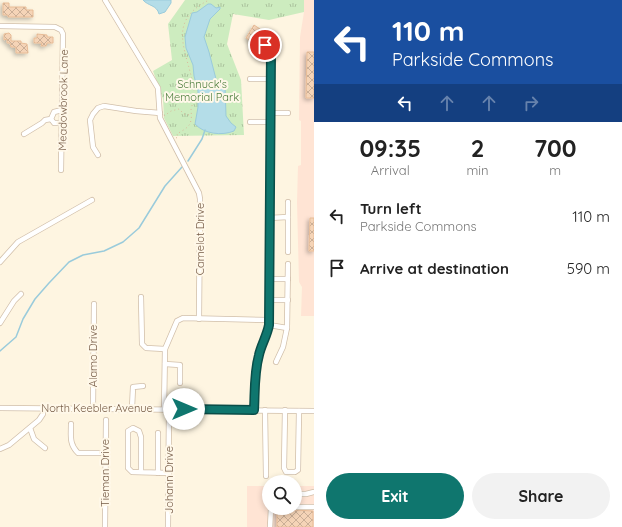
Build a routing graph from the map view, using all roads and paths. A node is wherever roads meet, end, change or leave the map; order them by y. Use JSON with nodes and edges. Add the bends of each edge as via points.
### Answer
{"nodes":[{"id":1,"x":105,"y":0,"type":"edge"},
{"id":2,"x":209,"y":0,"type":"edge"},
{"id":3,"x":0,"y":26,"type":"edge"},
{"id":4,"x":265,"y":45,"type":"dead end"},
{"id":5,"x":250,"y":79,"type":"dead end"},
{"id":6,"x":270,"y":79,"type":"junction"},
{"id":7,"x":62,"y":110,"type":"junction"},
{"id":8,"x":270,"y":113,"type":"junction"},
{"id":9,"x":288,"y":113,"type":"dead end"},
{"id":10,"x":190,"y":114,"type":"junction"},
{"id":11,"x":160,"y":115,"type":"junction"},
{"id":12,"x":51,"y":119,"type":"junction"},
{"id":13,"x":250,"y":122,"type":"dead end"},
{"id":14,"x":270,"y":122,"type":"junction"},
{"id":15,"x":62,"y":123,"type":"junction"},
{"id":16,"x":24,"y":134,"type":"dead end"},
{"id":17,"x":172,"y":140,"type":"junction"},
{"id":18,"x":98,"y":155,"type":"dead end"},
{"id":19,"x":61,"y":170,"type":"dead end"},
{"id":20,"x":92,"y":200,"type":"dead end"},
{"id":21,"x":288,"y":202,"type":"dead end"},
{"id":22,"x":288,"y":217,"type":"junction"},
{"id":23,"x":269,"y":218,"type":"junction"},
{"id":24,"x":288,"y":252,"type":"dead end"},
{"id":25,"x":0,"y":262,"type":"edge"},
{"id":26,"x":288,"y":264,"type":"dead end"},
{"id":27,"x":269,"y":278,"type":"junction"},
{"id":28,"x":288,"y":279,"type":"junction"},
{"id":29,"x":21,"y":294,"type":"dead end"},
{"id":30,"x":141,"y":297,"type":"dead end"},
{"id":31,"x":269,"y":300,"type":"junction"},
{"id":32,"x":288,"y":300,"type":"junction"},
{"id":33,"x":94,"y":304,"type":"dead end"},
{"id":34,"x":199,"y":319,"type":"junction"},
{"id":35,"x":0,"y":323,"type":"edge"},
{"id":36,"x":269,"y":323,"type":"junction"},
{"id":37,"x":287,"y":328,"type":"junction"},
{"id":38,"x":165,"y":349,"type":"junction"},
{"id":39,"x":276,"y":362,"type":"dead end"},
{"id":40,"x":165,"y":364,"type":"junction"},
{"id":41,"x":180,"y":383,"type":"dead end"},
{"id":42,"x":143,"y":386,"type":"dead end"},
{"id":43,"x":0,"y":408,"type":"edge"},
{"id":44,"x":43,"y":408,"type":"junction"},
{"id":45,"x":93,"y":408,"type":"junction"},
{"id":46,"x":132,"y":408,"type":"junction"},
{"id":47,"x":167,"y":409,"type":"junction"},
{"id":48,"x":254,"y":410,"type":"junction"},
{"id":49,"x":265,"y":410,"type":"junction"},
{"id":50,"x":284,"y":410,"type":"junction"},
{"id":51,"x":299,"y":411,"type":"junction"},
{"id":52,"x":314,"y":411,"type":"edge"},
{"id":53,"x":106,"y":420,"type":"dead end"},
{"id":54,"x":71,"y":424,"type":"dead end"},
{"id":55,"x":30,"y":428,"type":"junction"},
{"id":56,"x":158,"y":433,"type":"dead end"},
{"id":57,"x":45,"y":448,"type":"dead end"},
{"id":58,"x":0,"y":449,"type":"edge"},
{"id":59,"x":105,"y":453,"type":"junction"},
{"id":60,"x":141,"y":472,"type":"junction"},
{"id":61,"x":158,"y":473,"type":"junction"},
{"id":62,"x":169,"y":473,"type":"junction"},
{"id":63,"x":266,"y":475,"type":"edge"},
{"id":64,"x":314,"y":492,"type":"edge"},
{"id":65,"x":302,"y":494,"type":"edge"},
{"id":66,"x":302,"y":507,"type":"edge"},
{"id":67,"x":314,"y":507,"type":"edge"},
{"id":68,"x":271,"y":515,"type":"edge"},
{"id":69,"x":105,"y":527,"type":"edge"},
{"id":70,"x":168,"y":527,"type":"edge"},
{"id":71,"x":270,"y":527,"type":"edge"}],
"edges":[{"from":1,"to":11,"type":"street","name":"Camelot Drive","via":[[158,88]]},
{"from":2,"to":10,"type":"path","via":[[192,11],[182,28],[194,93]]},
{"from":3,"to":7,"type":"street","name":"Meadowbrook Lane","via":[[55,27],[61,30],[64,37]]},
{"from":4,"to":6,"type":"street","via":[[271,52]]},
{"from":5,"to":6,"type":"street"},
{"from":6,"to":8,"type":"street"},
{"from":7,"to":12,"type":"street","via":[[54,112]]},
{"from":7,"to":15,"type":"street","name":"Meadowbrook Lane"},
{"from":8,"to":9,"type":"street"},
{"from":8,"to":14,"type":"street"},
{"from":10,"to":11,"type":"path","via":[[184,114],[178,109]]},
{"from":10,"to":17,"type":"path","via":[[192,118],[188,126]]},
{"from":11,"to":17,"type":"street","name":"Camelot Drive"},
{"from":11,"to":18,"type":"street","via":[[104,106],[98,108],[90,120],[93,147]]},
{"from":12,"to":15,"type":"street","via":[[54,123]]},
{"from":12,"to":16,"type":"street","via":[[45,120]]},
{"from":13,"to":14,"type":"street"},
{"from":14,"to":23,"type":"street"},
{"from":15,"to":19,"type":"street","name":"Meadowbrook Lane"},
{"from":17,"to":34,"type":"street","name":"Camelot Drive","via":[[200,199]]},
{"from":20,"to":25,"type":"street","via":[[18,242]]},
{"from":21,"to":22,"type":"street"},
{"from":22,"to":23,"type":"street"},
{"from":22,"to":24,"type":"street"},
{"from":23,"to":27,"type":"street"},
{"from":26,"to":28,"type":"street"},
{"from":27,"to":28,"type":"street"},
{"from":27,"to":31,"type":"street"},
{"from":28,"to":32,"type":"street"},
{"from":29,"to":35,"type":"street"},
{"from":30,"to":38,"type":"street","via":[[142,344],[146,348]]},
{"from":31,"to":32,"type":"street"},
{"from":31,"to":36,"type":"street"},
{"from":32,"to":37,"type":"street"},
{"from":33,"to":45,"type":"street","name":"Alamo Drive"},
{"from":34,"to":36,"type":"street"},
{"from":34,"to":38,"type":"street","via":[[183,318],[178,321]]},
{"from":36,"to":37,"type":"street"},
{"from":36,"to":48,"type":"street","via":[[258,356]]},
{"from":37,"to":39,"type":"street","via":[[283,347]]},
{"from":38,"to":40,"type":"street"},
{"from":40,"to":41,"type":"street","via":[[180,365]]},
{"from":40,"to":47,"type":"street"},
{"from":42,"to":46,"type":"street","via":[[133,387]]},
{"from":43,"to":44,"type":"street","name":"North Keebler Avenue"},
{"from":44,"to":45,"type":"street","name":"North Keebler Avenue"},
{"from":44,"to":55,"type":"street","via":[[43,414]]},
{"from":45,"to":46,"type":"street","name":"North Keebler Avenue"},
{"from":46,"to":47,"type":"street","name":"North Keebler Avenue"},
{"from":47,"to":48,"type":"street","name":"North Keebler Avenue"},
{"from":47,"to":62,"type":"street","name":"Johann Drive"},
{"from":48,"to":49,"type":"street","name":"North Keebler Avenue"},
{"from":49,"to":50,"type":"street","name":"North Keebler Avenue"},
{"from":49,"to":63,"type":"street"},
{"from":50,"to":51,"type":"street","name":"North Keebler Avenue"},
{"from":50,"to":51,"type":"street","via":[[286,472],[298,470]]},
{"from":51,"to":52,"type":"street","name":"North Keebler Avenue"},
{"from":53,"to":59,"type":"street","name":"Tieman Drive"},
{"from":54,"to":59,"type":"street","via":[[71,442],[78,453]]},
{"from":55,"to":57,"type":"street","via":[[34,440]]},
{"from":55,"to":58,"type":"street"},
{"from":56,"to":61,"type":"street"},
{"from":59,"to":69,"type":"street","name":"Tieman Drive"},
{"from":60,"to":60,"type":"street","via":[[132,472],[128,468],[128,431],[133,428],[139,431]]},
{"from":60,"to":61,"type":"street"},
{"from":61,"to":62,"type":"street"},
{"from":62,"to":70,"type":"street","name":"Johann Drive"},
{"from":64,"to":65,"type":"street"},
{"from":66,"to":67,"type":"street"},
{"from":68,"to":71,"type":"street"}]}
